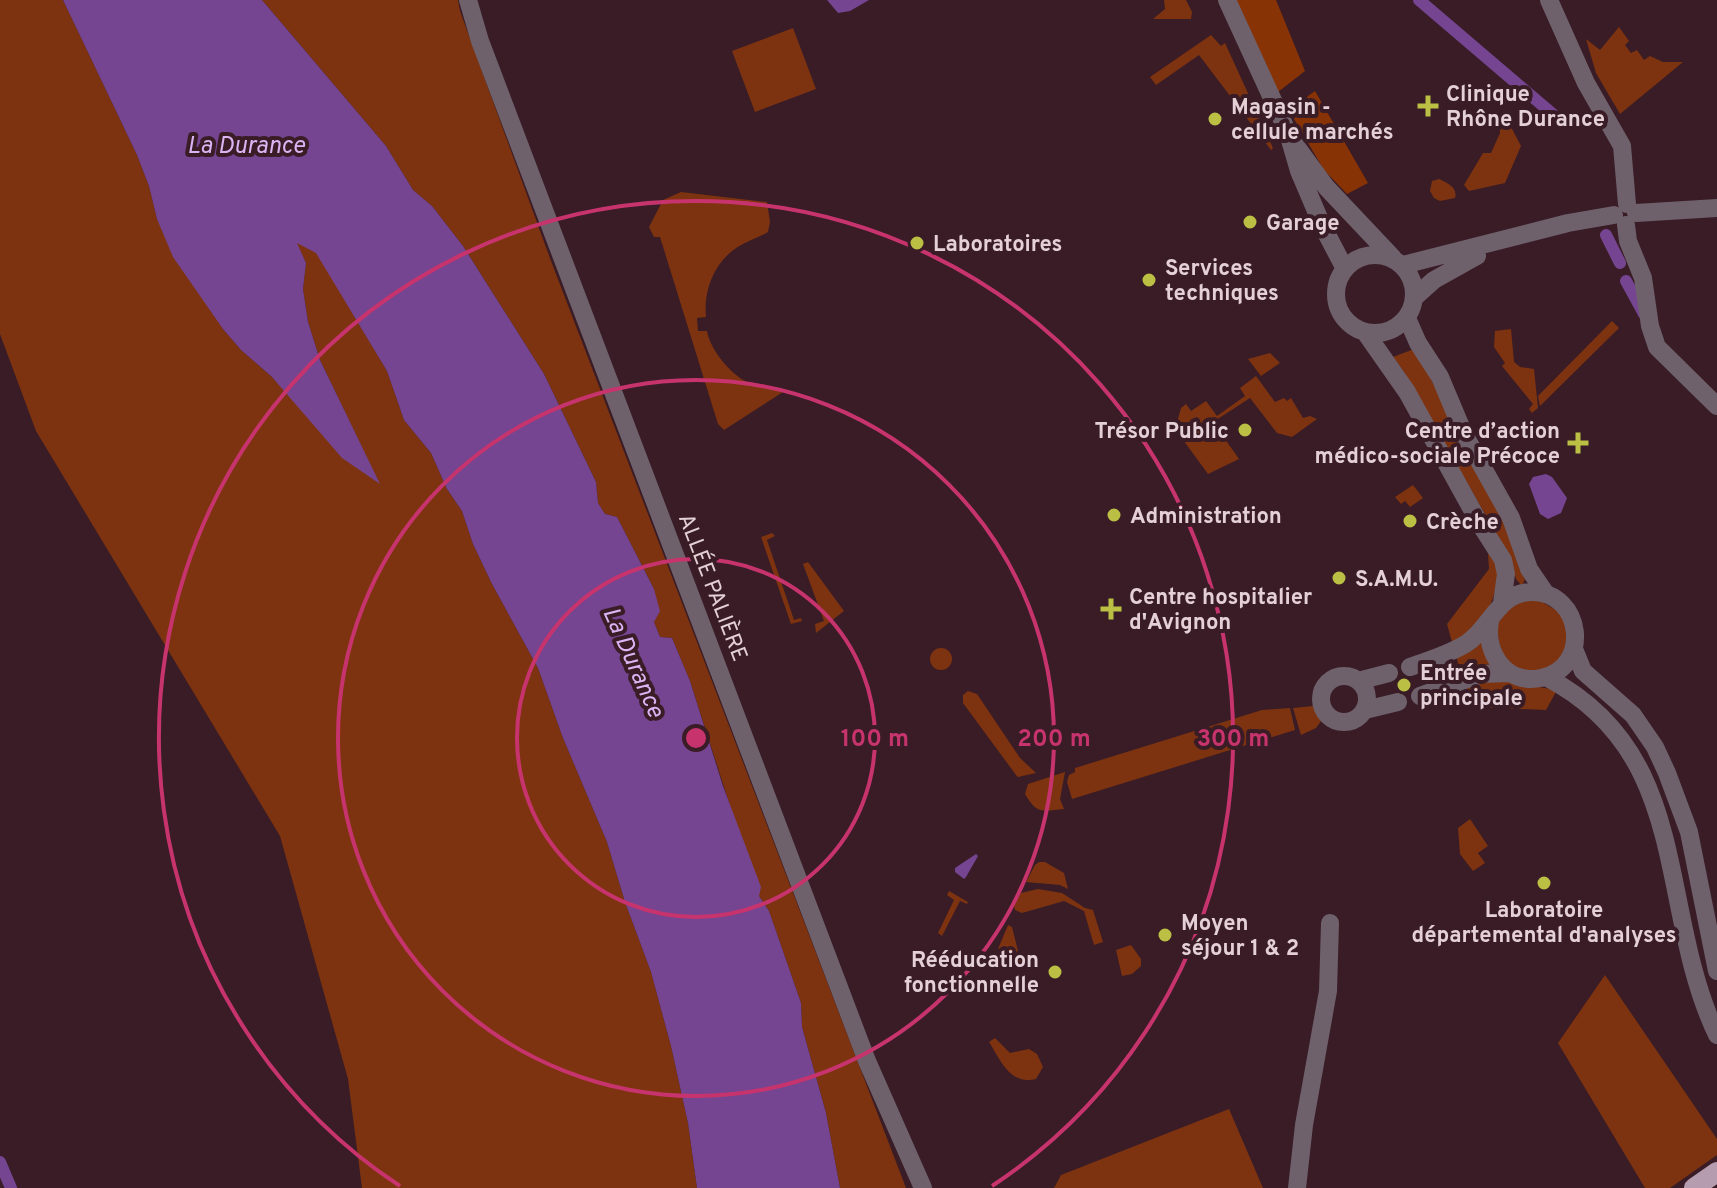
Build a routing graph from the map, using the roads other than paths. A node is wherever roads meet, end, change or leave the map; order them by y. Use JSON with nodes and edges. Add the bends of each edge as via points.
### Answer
{"nodes":[{"id":1,"x":468,"y":0,"type":"edge"},
{"id":2,"x":1227,"y":0,"type":"edge"},
{"id":3,"x":1549,"y":0,"type":"edge"},
{"id":4,"x":1288,"y":133,"type":"junction"},
{"id":5,"x":1717,"y":208,"type":"edge"},
{"id":6,"x":1626,"y":214,"type":"junction"},
{"id":7,"x":1508,"y":240,"type":"junction"},
{"id":8,"x":1398,"y":262,"type":"junction"},
{"id":9,"x":1345,"y":269,"type":"junction"},
{"id":10,"x":1415,"y":297,"type":"junction"},
{"id":11,"x":1407,"y":318,"type":"junction"},
{"id":12,"x":1365,"y":332,"type":"junction"},
{"id":13,"x":1717,"y":406,"type":"edge"},
{"id":14,"x":1546,"y":594,"type":"junction"},
{"id":15,"x":1502,"y":603,"type":"junction"},
{"id":16,"x":1490,"y":621,"type":"junction"},
{"id":17,"x":1574,"y":649,"type":"junction"},
{"id":18,"x":1410,"y":667,"type":"dead end"},
{"id":19,"x":1389,"y":673,"type":"dead end"},
{"id":20,"x":1508,"y":673,"type":"junction"},
{"id":21,"x":1546,"y":677,"type":"junction"},
{"id":22,"x":1358,"y":681,"type":"junction"},
{"id":23,"x":1420,"y":696,"type":"dead end"},
{"id":24,"x":1398,"y":702,"type":"dead end"},
{"id":25,"x":1365,"y":710,"type":"junction"},
{"id":26,"x":1330,"y":923,"type":"dead end"},
{"id":27,"x":1717,"y":971,"type":"edge"},
{"id":28,"x":1717,"y":1035,"type":"edge"},
{"id":29,"x":1717,"y":1172,"type":"edge"},
{"id":30,"x":923,"y":1188,"type":"edge"},
{"id":31,"x":1297,"y":1188,"type":"edge"},
{"id":32,"x":1694,"y":1188,"type":"edge"}],
"edges":[{"from":1,"to":30,"type":"street","name":"ALLÉE PALIÈRE","via":[[867,1061]]},
{"from":2,"to":4,"type":"street"},
{"from":3,"to":6,"type":"street","via":[[1623,151]]},
{"from":4,"to":8,"type":"street","via":[[1326,187]]},
{"from":4,"to":9,"type":"street","via":[[1299,171]]},
{"from":5,"to":6,"type":"street"},
{"from":6,"to":7,"type":"street"},
{"from":6,"to":13,"type":"street","via":[[1628,241],[1643,278],[1657,347]]},
{"from":7,"to":8,"type":"street"},
{"from":7,"to":10,"type":"street","via":[[1446,272]]},
{"from":8,"to":9,"type":"street","via":[[1372,254]]},
{"from":8,"to":10,"type":"street","via":[[1410,275]]},
{"from":9,"to":12,"type":"street","via":[[1336,287],[1338,307],[1349,323]]},
{"from":10,"to":11,"type":"street"},
{"from":11,"to":12,"type":"street","via":[[1384,333]]},
{"from":11,"to":14,"type":"street"},
{"from":12,"to":15,"type":"street","via":[[1407,392],[1503,560]]},
{"from":14,"to":15,"type":"street","via":[[1523,592]]},
{"from":14,"to":17,"type":"street","via":[[1569,613],[1576,632]]},
{"from":15,"to":16,"type":"street"},
{"from":16,"to":18,"type":"street","via":[[1466,643]]},
{"from":16,"to":20,"type":"street","via":[[1493,655]]},
{"from":17,"to":21,"type":"street","via":[[1562,667]]},
{"from":17,"to":27,"type":"street","via":[[1583,671],[1620,701],[1643,729],[1667,773],[1689,832]]},
{"from":19,"to":22,"type":"street"},
{"from":20,"to":21,"type":"street"},
{"from":20,"to":23,"type":"street","via":[[1473,676]]},
{"from":21,"to":28,"type":"street","via":[[1582,698],[1613,726],[1645,779],[1669,853],[1694,971]]},
{"from":22,"to":25,"type":"street","via":[[1367,694]]},
{"from":22,"to":25,"type":"street","via":[[1343,676],[1328,683],[1323,707],[1341,722],[1356,720]]},
{"from":24,"to":25,"type":"street"},
{"from":26,"to":31,"type":"street","via":[[1328,991]]},
{"from":29,"to":32,"type":"main road"}]}
